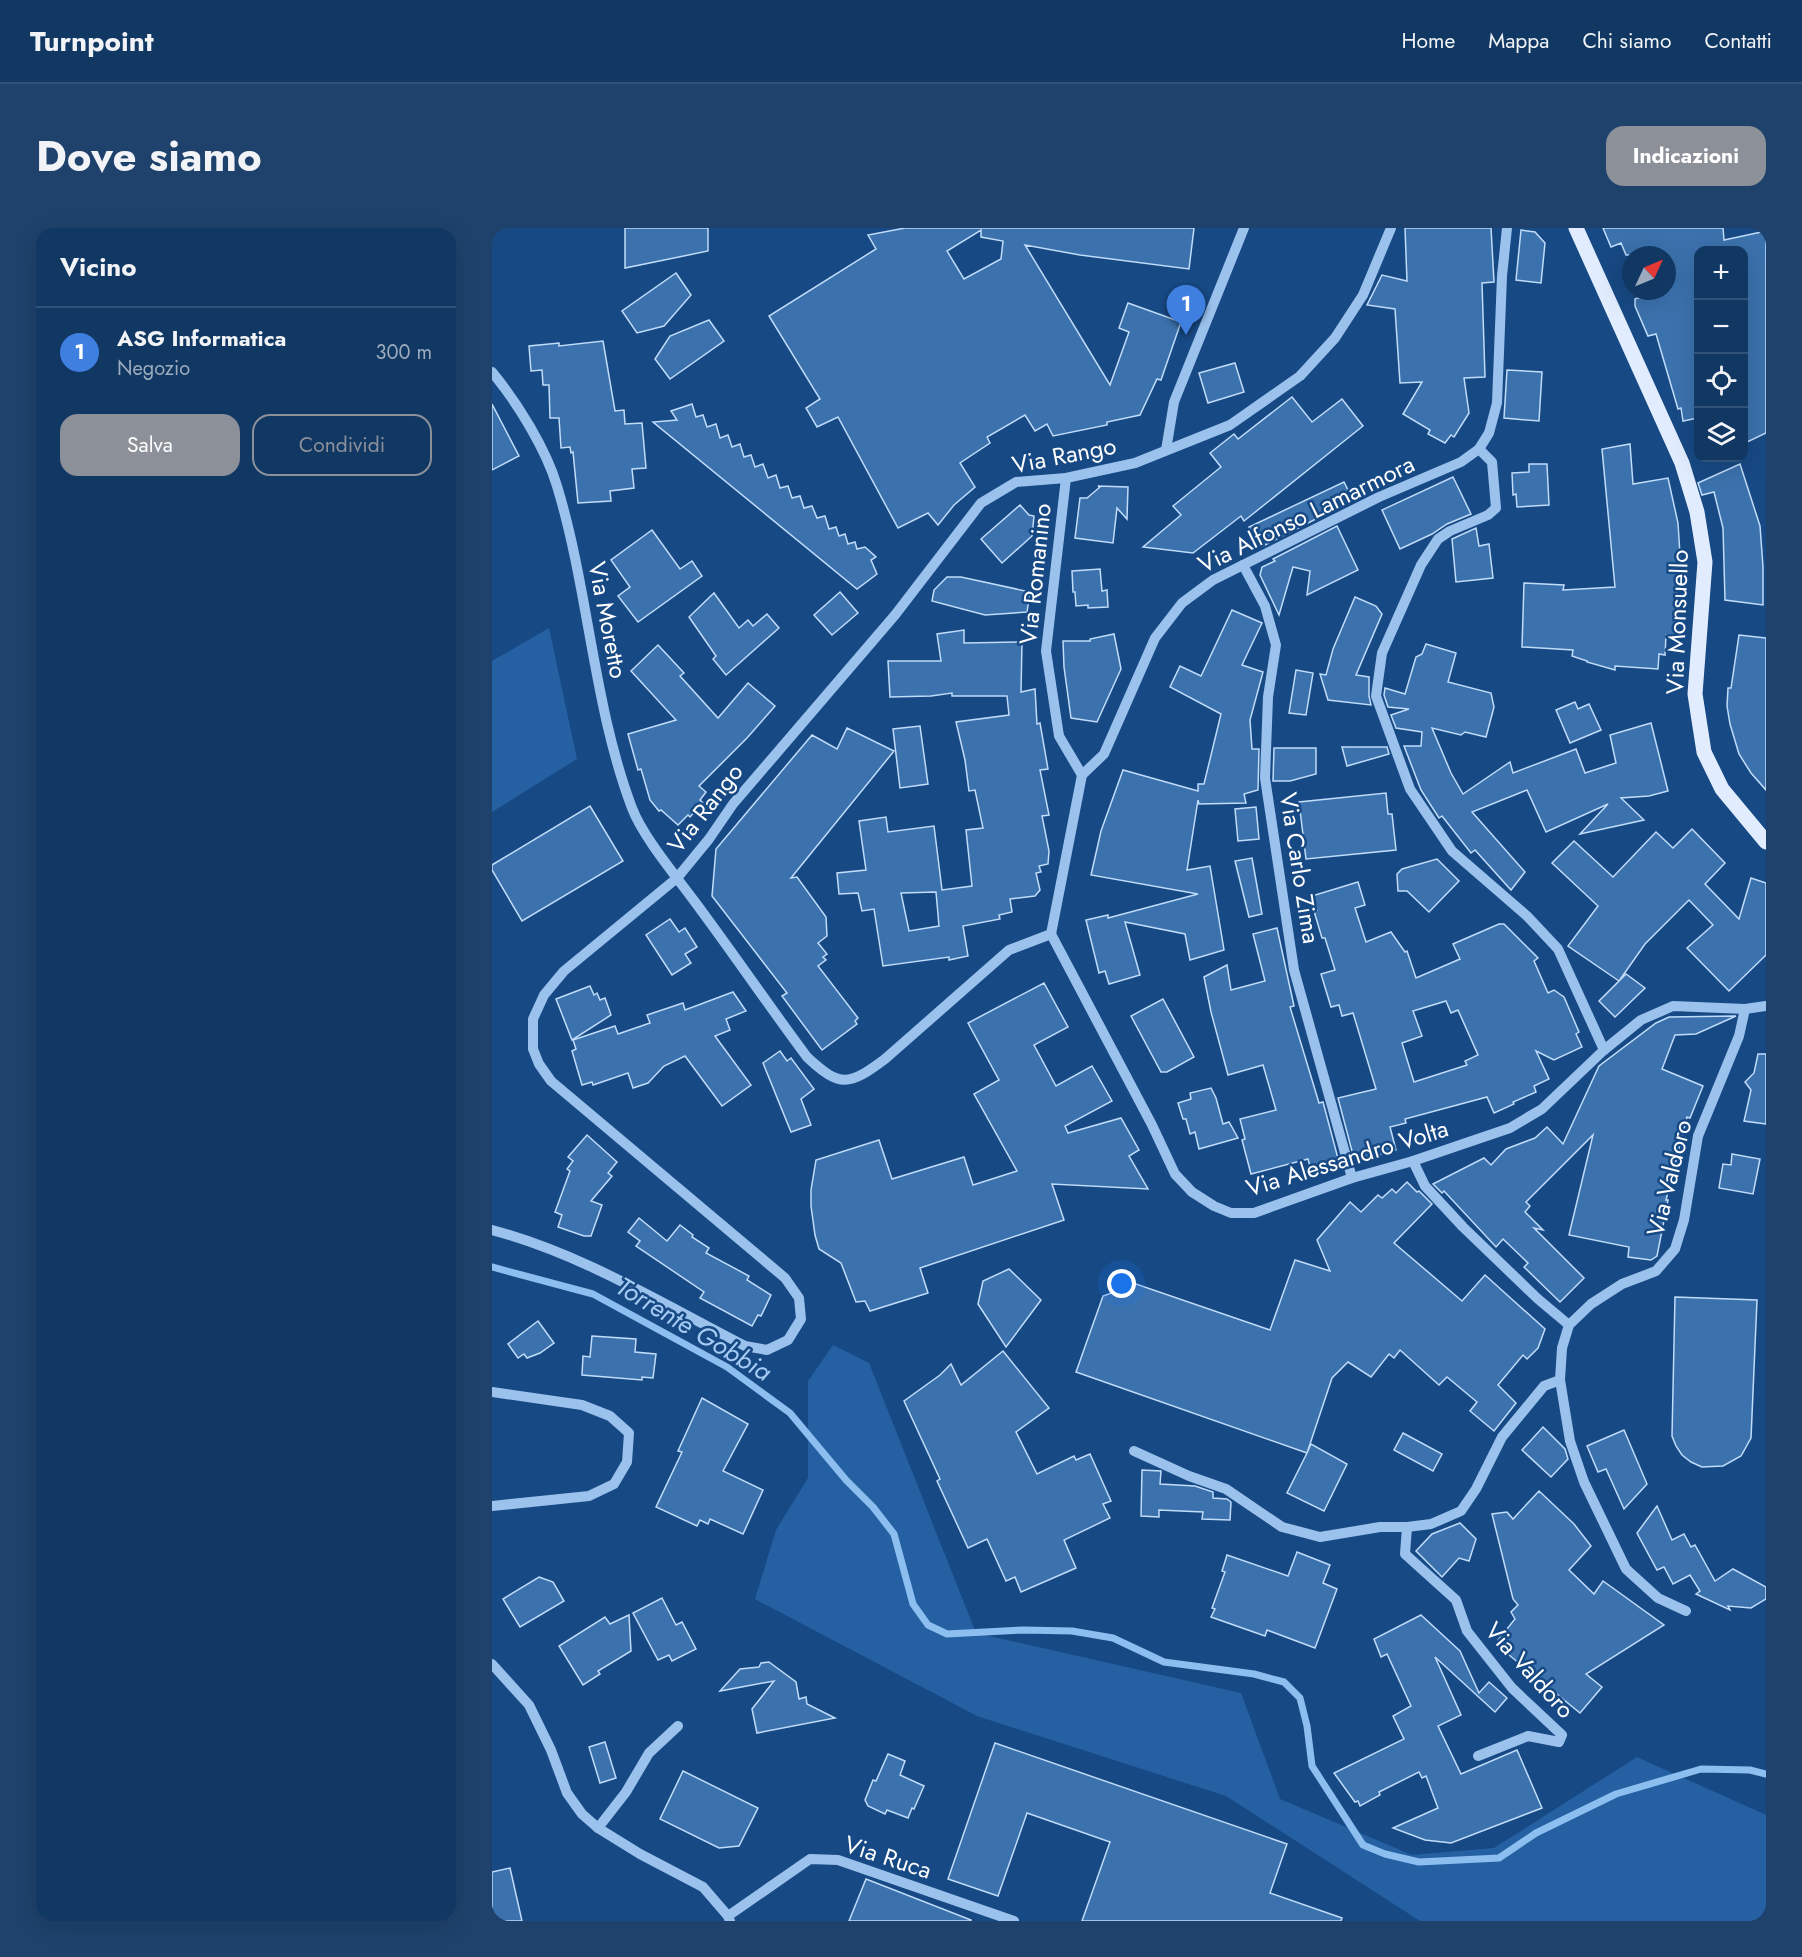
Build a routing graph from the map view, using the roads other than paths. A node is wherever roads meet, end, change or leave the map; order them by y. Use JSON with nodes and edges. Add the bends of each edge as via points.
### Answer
{"nodes":[{"id":1,"x":1244,"y":228,"type":"edge"},
{"id":2,"x":1391,"y":228,"type":"edge"},
{"id":3,"x":1506,"y":228,"type":"edge"},
{"id":4,"x":1576,"y":228,"type":"edge"},
{"id":5,"x":492,"y":372,"type":"edge"},
{"id":6,"x":1479,"y":449,"type":"junction"},
{"id":7,"x":1166,"y":450,"type":"junction"},
{"id":8,"x":1066,"y":478,"type":"junction"},
{"id":9,"x":1243,"y":564,"type":"junction"},
{"id":10,"x":1082,"y":775,"type":"junction"},
{"id":11,"x":1766,"y":842,"type":"edge"},
{"id":12,"x":677,"y":878,"type":"junction"},
{"id":13,"x":1051,"y":934,"type":"junction"},
{"id":14,"x":1766,"y":1006,"type":"edge"},
{"id":15,"x":1745,"y":1009,"type":"junction"},
{"id":16,"x":1604,"y":1050,"type":"junction"},
{"id":17,"x":1413,"y":1161,"type":"junction"},
{"id":18,"x":1352,"y":1178,"type":"junction"},
{"id":19,"x":492,"y":1230,"type":"edge"},
{"id":20,"x":1569,"y":1325,"type":"junction"},
{"id":21,"x":1560,"y":1380,"type":"junction"},
{"id":22,"x":492,"y":1392,"type":"edge"},
{"id":23,"x":1134,"y":1451,"type":"dead end"},
{"id":24,"x":492,"y":1506,"type":"edge"},
{"id":25,"x":1407,"y":1527,"type":"junction"},
{"id":26,"x":1686,"y":1611,"type":"dead end"},
{"id":27,"x":492,"y":1664,"type":"edge"},
{"id":28,"x":678,"y":1726,"type":"dead end"},
{"id":29,"x":1478,"y":1756,"type":"dead end"},
{"id":30,"x":598,"y":1828,"type":"junction"},
{"id":31,"x":729,"y":1918,"type":"edge"},
{"id":32,"x":1014,"y":1921,"type":"edge"}],
"edges":[{"from":1,"to":7,"type":"street","via":[[1174,402]]},
{"from":2,"to":7,"type":"street","name":"Via Rango","via":[[1363,295],[1335,338],[1300,376],[1230,425]]},
{"from":3,"to":6,"type":"street","via":[[1497,404],[1490,433]]},
{"from":4,"to":11,"type":"main road","name":"Via Monsuello","via":[[1682,463],[1697,512],[1705,562],[1695,694],[1704,752],[1722,789]]},
{"from":5,"to":12,"type":"street","name":"Via Moretto","via":[[511,394],[557,484],[618,771],[633,812]]},
{"from":6,"to":9,"type":"street","name":"Via Alfonso Lamarmora","via":[[1461,462],[1379,497]]},
{"from":6,"to":16,"type":"street","via":[[1492,462],[1496,508],[1438,539],[1421,565],[1382,653],[1376,696],[1410,789],[1452,851],[1527,916],[1558,949]]},
{"from":7,"to":8,"type":"street","name":"Via Rango","via":[[1135,463]]},
{"from":8,"to":10,"type":"street","name":"Via Romanino","via":[[1046,651],[1059,736]]},
{"from":8,"to":12,"type":"street","name":"Via Rango","via":[[1016,482],[981,503],[911,595],[733,804]]},
{"from":9,"to":10,"type":"street","name":"Via Alfonso Lamarmora","via":[[1182,603],[1155,638],[1104,754]]},
{"from":9,"to":18,"type":"street","name":"Via Carlo Zima","via":[[1265,606],[1276,645],[1268,697],[1265,778],[1294,970]]},
{"from":10,"to":13,"type":"street"},
{"from":12,"to":13,"type":"street","name":"Via Rango","via":[[807,1057],[826,1075],[845,1080],[863,1075],[885,1059],[1009,950]]},
{"from":12,"to":19,"type":"street","name":"Via Rango","via":[[564,971],[543,995],[533,1019],[533,1048],[551,1081],[785,1278],[799,1298],[801,1319],[788,1340],[767,1350],[745,1346],[572,1256]]},
{"from":13,"to":18,"type":"street","name":"Via Alessandro Volta","via":[[1175,1174],[1192,1192],[1231,1213],[1254,1213]]},
{"from":14,"to":15,"type":"street","name":"Via Alessandro Volta"},
{"from":15,"to":16,"type":"street","name":"Via Alessandro Volta","via":[[1673,1006],[1641,1020]]},
{"from":15,"to":20,"type":"street","name":"Via Valdoro","via":[[1698,1136],[1684,1220],[1675,1249],[1656,1271],[1622,1284],[1590,1304]]},
{"from":16,"to":17,"type":"street","name":"Via Alessandro Volta","via":[[1542,1109],[1510,1128]]},
{"from":17,"to":18,"type":"street","name":"Via Alessandro Volta"},
{"from":17,"to":20,"type":"street","via":[[1425,1185],[1463,1227]]},
{"from":20,"to":21,"type":"street"},
{"from":21,"to":25,"type":"street","via":[[1544,1386],[1502,1437],[1461,1510],[1431,1524]]},
{"from":21,"to":26,"type":"street","via":[[1570,1442],[1584,1482],[1626,1569],[1658,1598]]},
{"from":22,"to":24,"type":"street","via":[[582,1405],[610,1416],[629,1433],[627,1462],[614,1484],[589,1496]]},
{"from":23,"to":25,"type":"street","via":[[1226,1489],[1282,1527],[1320,1537],[1380,1527]]},
{"from":25,"to":29,"type":"street","name":"Via Valdoro","via":[[1406,1554],[1456,1600],[1467,1631],[1512,1688],[1562,1735],[1558,1742],[1528,1736]]},
{"from":27,"to":30,"type":"street","name":"Via Ruca","via":[[529,1705],[567,1793]]},
{"from":28,"to":30,"type":"street","via":[[649,1753]]},
{"from":30,"to":31,"type":"street","name":"Via Ruca","via":[[703,1887]]},
{"from":31,"to":32,"type":"street","name":"Via Ruca","via":[[810,1859],[838,1860]]}]}
